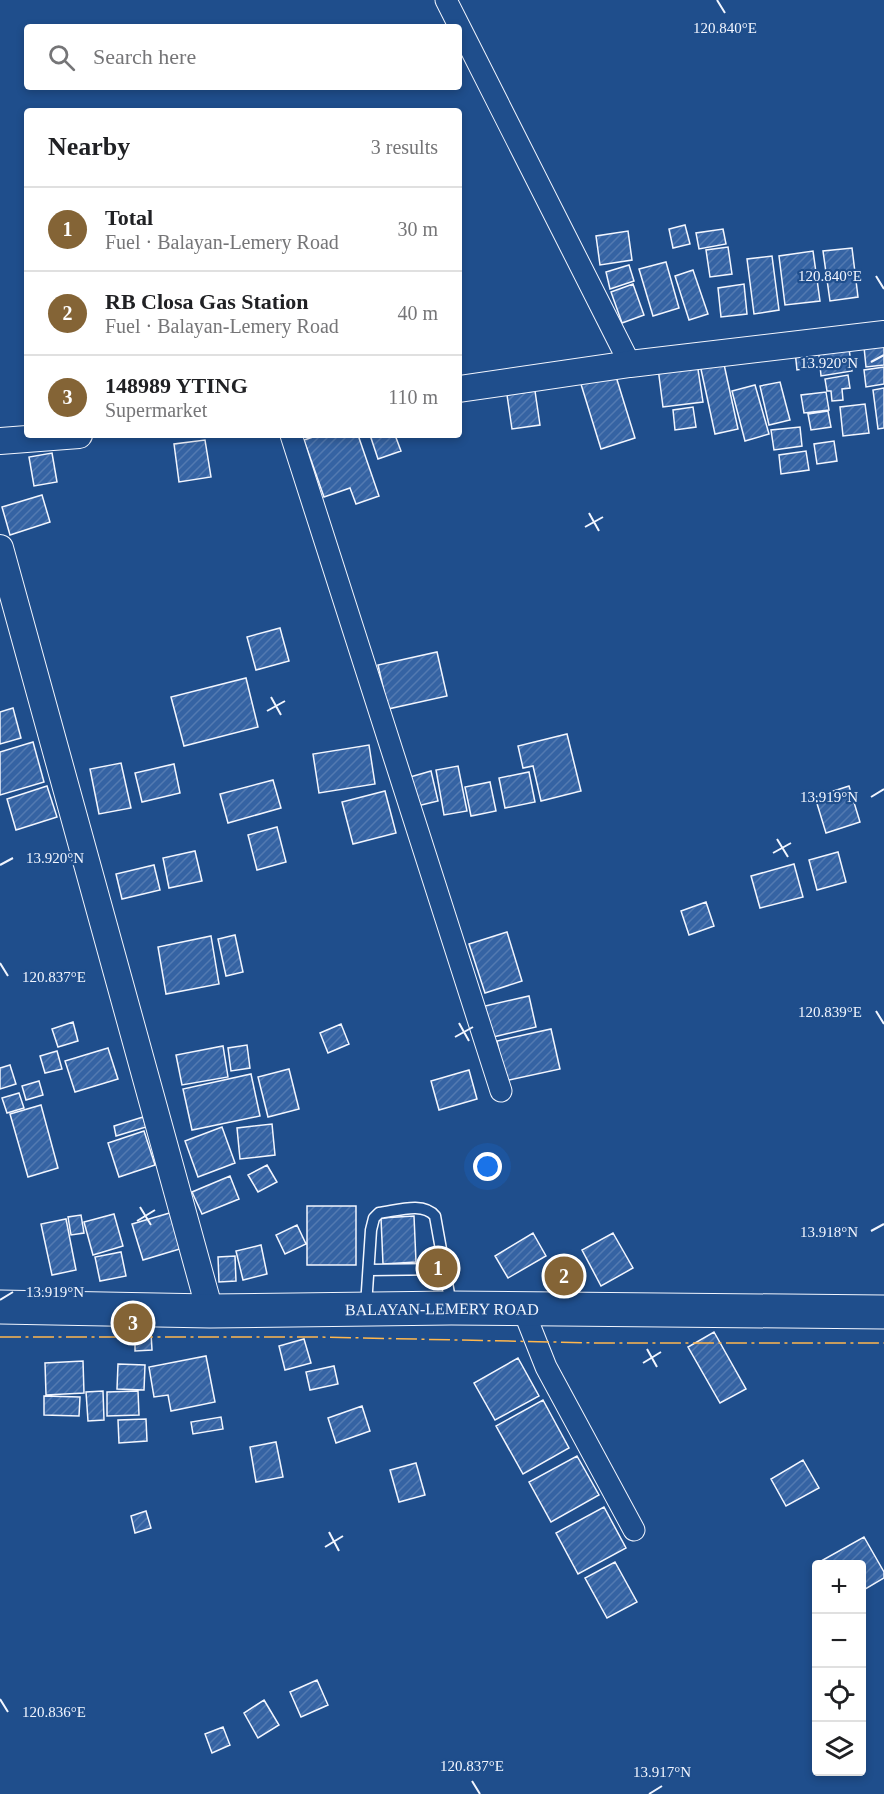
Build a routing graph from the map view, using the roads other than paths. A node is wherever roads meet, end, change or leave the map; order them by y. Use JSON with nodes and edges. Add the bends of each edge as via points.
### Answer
{"nodes":[{"id":1,"x":446,"y":0,"type":"edge"},
{"id":2,"x":458,"y":24,"type":"edge"},
{"id":3,"x":462,"y":32,"type":"edge"},
{"id":4,"x":884,"y":334,"type":"edge"},
{"id":5,"x":630,"y":364,"type":"junction"},
{"id":6,"x":462,"y":389,"type":"edge"},
{"id":7,"x":39,"y":438,"type":"edge"},
{"id":8,"x":292,"y":438,"type":"edge"},
{"id":9,"x":0,"y":441,"type":"edge"},
{"id":10,"x":0,"y":548,"type":"edge"},
{"id":11,"x":501,"y":1091,"type":"dead end"},
{"id":12,"x":445,"y":1269,"type":"junction"},
{"id":13,"x":369,"y":1270,"type":"junction"},
{"id":14,"x":0,"y":1307,"type":"edge"},
{"id":15,"x":451,"y":1308,"type":"junction"},
{"id":16,"x":366,"y":1309,"type":"junction"},
{"id":17,"x":523,"y":1309,"type":"junction"},
{"id":18,"x":210,"y":1311,"type":"junction"},
{"id":19,"x":884,"y":1312,"type":"edge"},
{"id":20,"x":634,"y":1530,"type":"dead end"}],
"edges":[{"from":1,"to":2,"type":"street"},
{"from":3,"to":5,"type":"street"},
{"from":4,"to":5,"type":"street"},
{"from":5,"to":6,"type":"street"},
{"from":7,"to":9,"type":"street"},
{"from":8,"to":11,"type":"street"},
{"from":10,"to":18,"type":"street"},
{"from":12,"to":13,"type":"lane"},
{"from":12,"to":13,"type":"lane","via":[[435,1216],[420,1208],[378,1213],[371,1230]]},
{"from":12,"to":15,"type":"lane"},
{"from":13,"to":16,"type":"lane"},
{"from":14,"to":18,"type":"main road","name":"BALAYAN-LEMERY ROAD"},
{"from":15,"to":16,"type":"main road","name":"BALAYAN-LEMERY ROAD"},
{"from":15,"to":17,"type":"main road","name":"BALAYAN-LEMERY ROAD"},
{"from":16,"to":18,"type":"main road","name":"BALAYAN-LEMERY ROAD"},
{"from":17,"to":19,"type":"main road","name":"BALAYAN-LEMERY ROAD"},
{"from":17,"to":20,"type":"street","via":[[546,1367]]}]}
